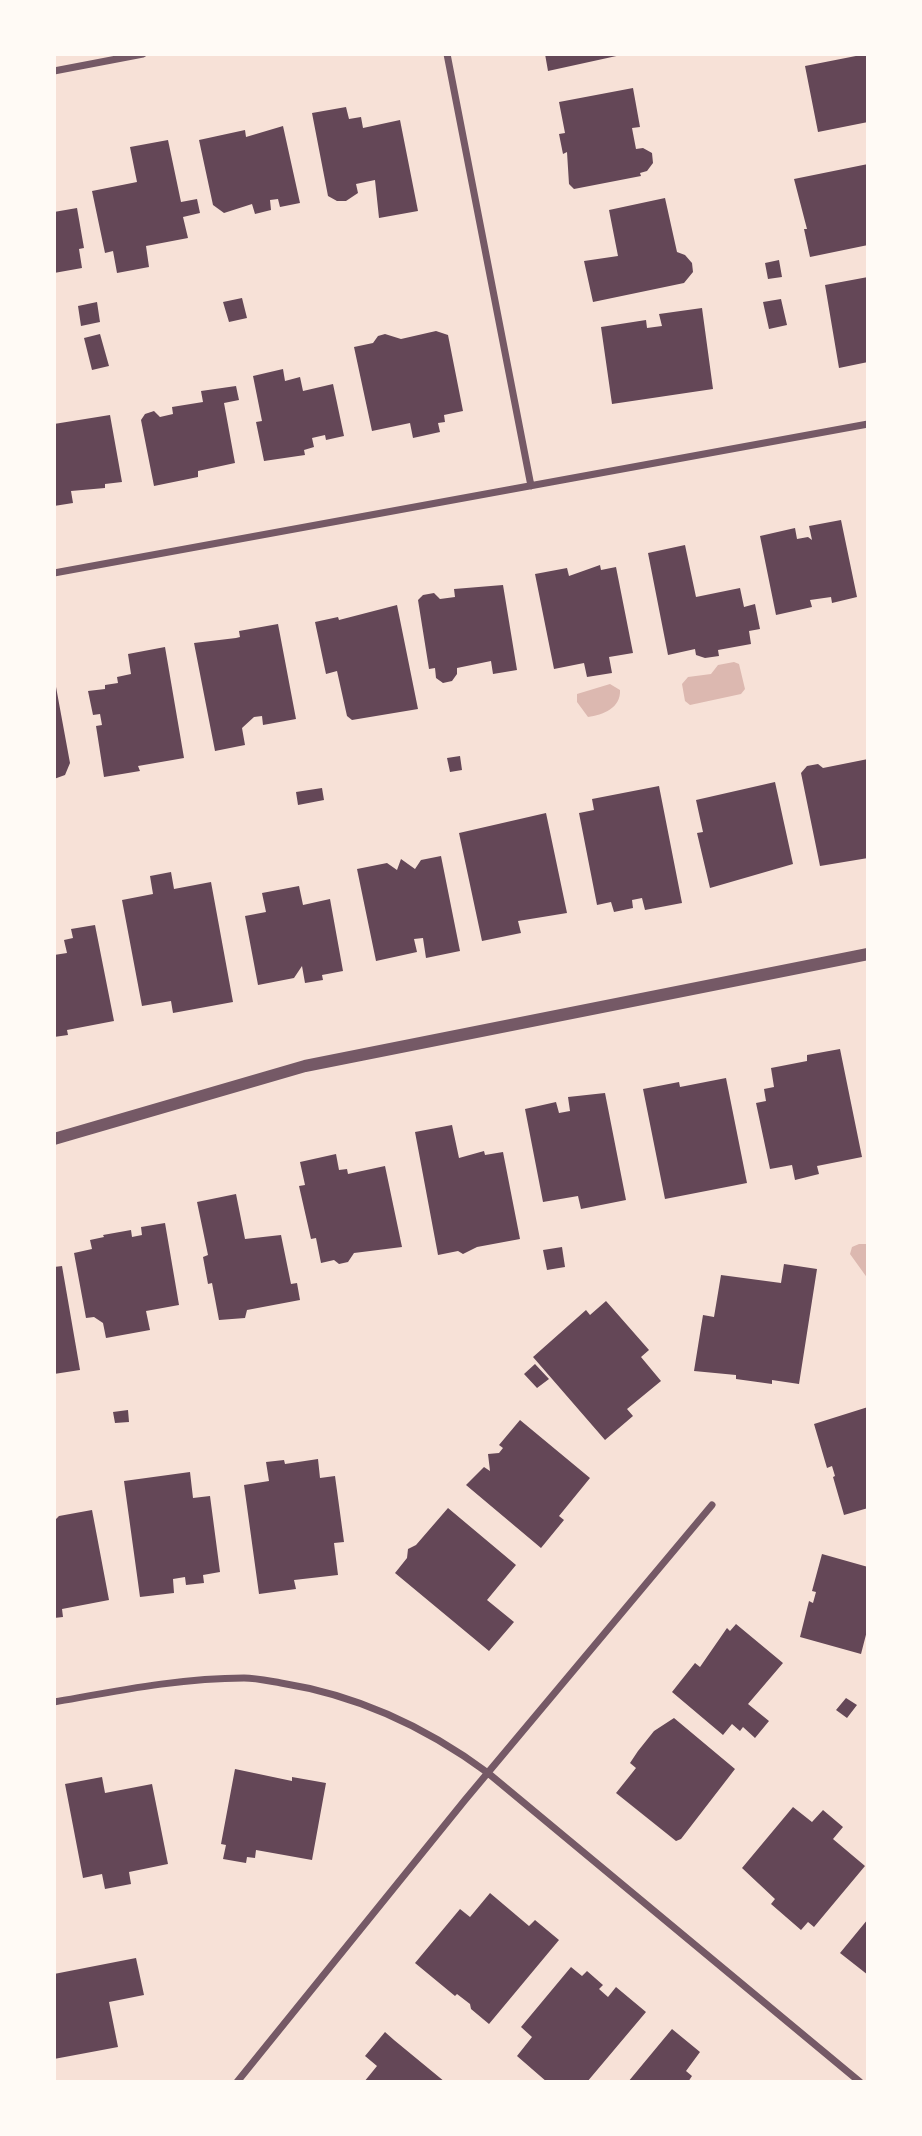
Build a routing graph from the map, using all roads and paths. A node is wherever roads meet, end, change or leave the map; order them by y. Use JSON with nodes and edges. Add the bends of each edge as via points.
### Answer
{"nodes":[{"id":1,"x":143,"y":54,"type":"edge"},
{"id":2,"x":447,"y":54,"type":"edge"},
{"id":3,"x":54,"y":71,"type":"edge"},
{"id":4,"x":868,"y":424,"type":"edge"},
{"id":5,"x":531,"y":486,"type":"junction"},
{"id":6,"x":54,"y":573,"type":"edge"},
{"id":7,"x":868,"y":954,"type":"edge"},
{"id":8,"x":54,"y":1139,"type":"edge"},
{"id":9,"x":712,"y":1505,"type":"dead end"},
{"id":10,"x":54,"y":1702,"type":"edge"},
{"id":11,"x":488,"y":1773,"type":"junction"},
{"id":12,"x":237,"y":2082,"type":"edge"},
{"id":13,"x":860,"y":2082,"type":"edge"}],
"edges":[{"from":1,"to":3,"type":"street"},
{"from":2,"to":5,"type":"street"},
{"from":4,"to":5,"type":"street"},
{"from":5,"to":6,"type":"street"},
{"from":7,"to":8,"type":"street","via":[[305,1066]]},
{"from":9,"to":11,"type":"street"},
{"from":10,"to":11,"type":"street","via":[[157,1683],[246,1678],[307,1687],[355,1700],[409,1724]]},
{"from":11,"to":12,"type":"street"},
{"from":11,"to":13,"type":"street"}]}
